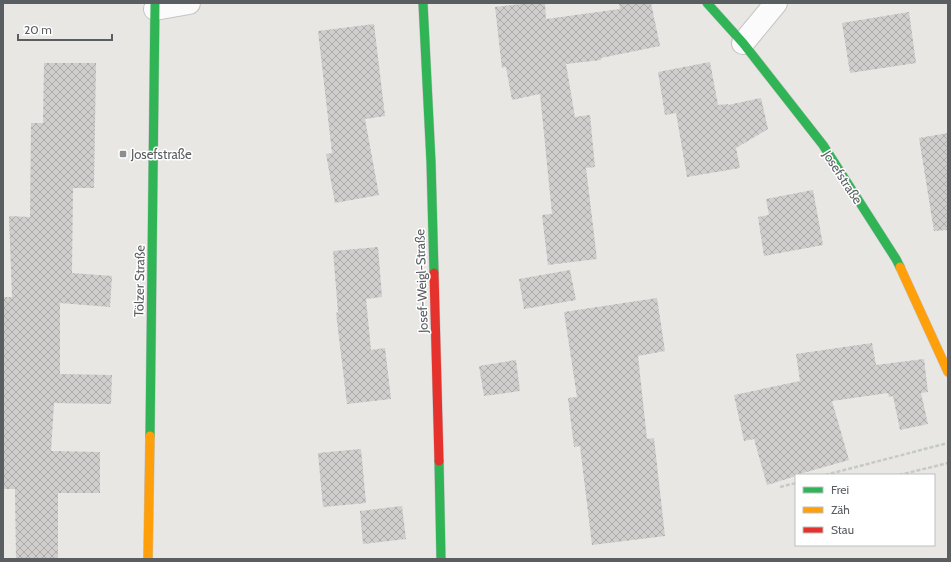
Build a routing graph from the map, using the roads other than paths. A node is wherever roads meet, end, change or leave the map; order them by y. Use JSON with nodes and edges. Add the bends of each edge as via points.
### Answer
{"nodes":[{"id":1,"x":189,"y":3,"type":"edge"},
{"id":2,"x":423,"y":3,"type":"edge"},
{"id":3,"x":707,"y":3,"type":"edge"},
{"id":4,"x":776,"y":3,"type":"edge"},
{"id":5,"x":155,"y":6,"type":"edge"},
{"id":6,"x":743,"y":43,"type":"junction"},
{"id":7,"x":948,"y":372,"type":"edge"},
{"id":8,"x":148,"y":559,"type":"edge"},
{"id":9,"x":441,"y":559,"type":"edge"}],
"edges":[{"from":1,"to":5,"type":"street"},
{"from":2,"to":9,"type":"street","name":"Josef-Weigl-Straße","via":[[431,162]]},
{"from":3,"to":6,"type":"street","name":"Josefstraße"},
{"from":4,"to":6,"type":"street"},
{"from":5,"to":8,"type":"street","name":"Tölzer Straße"},
{"from":6,"to":7,"type":"street","name":"Josefstraße","via":[[823,145],[896,259]]}]}
